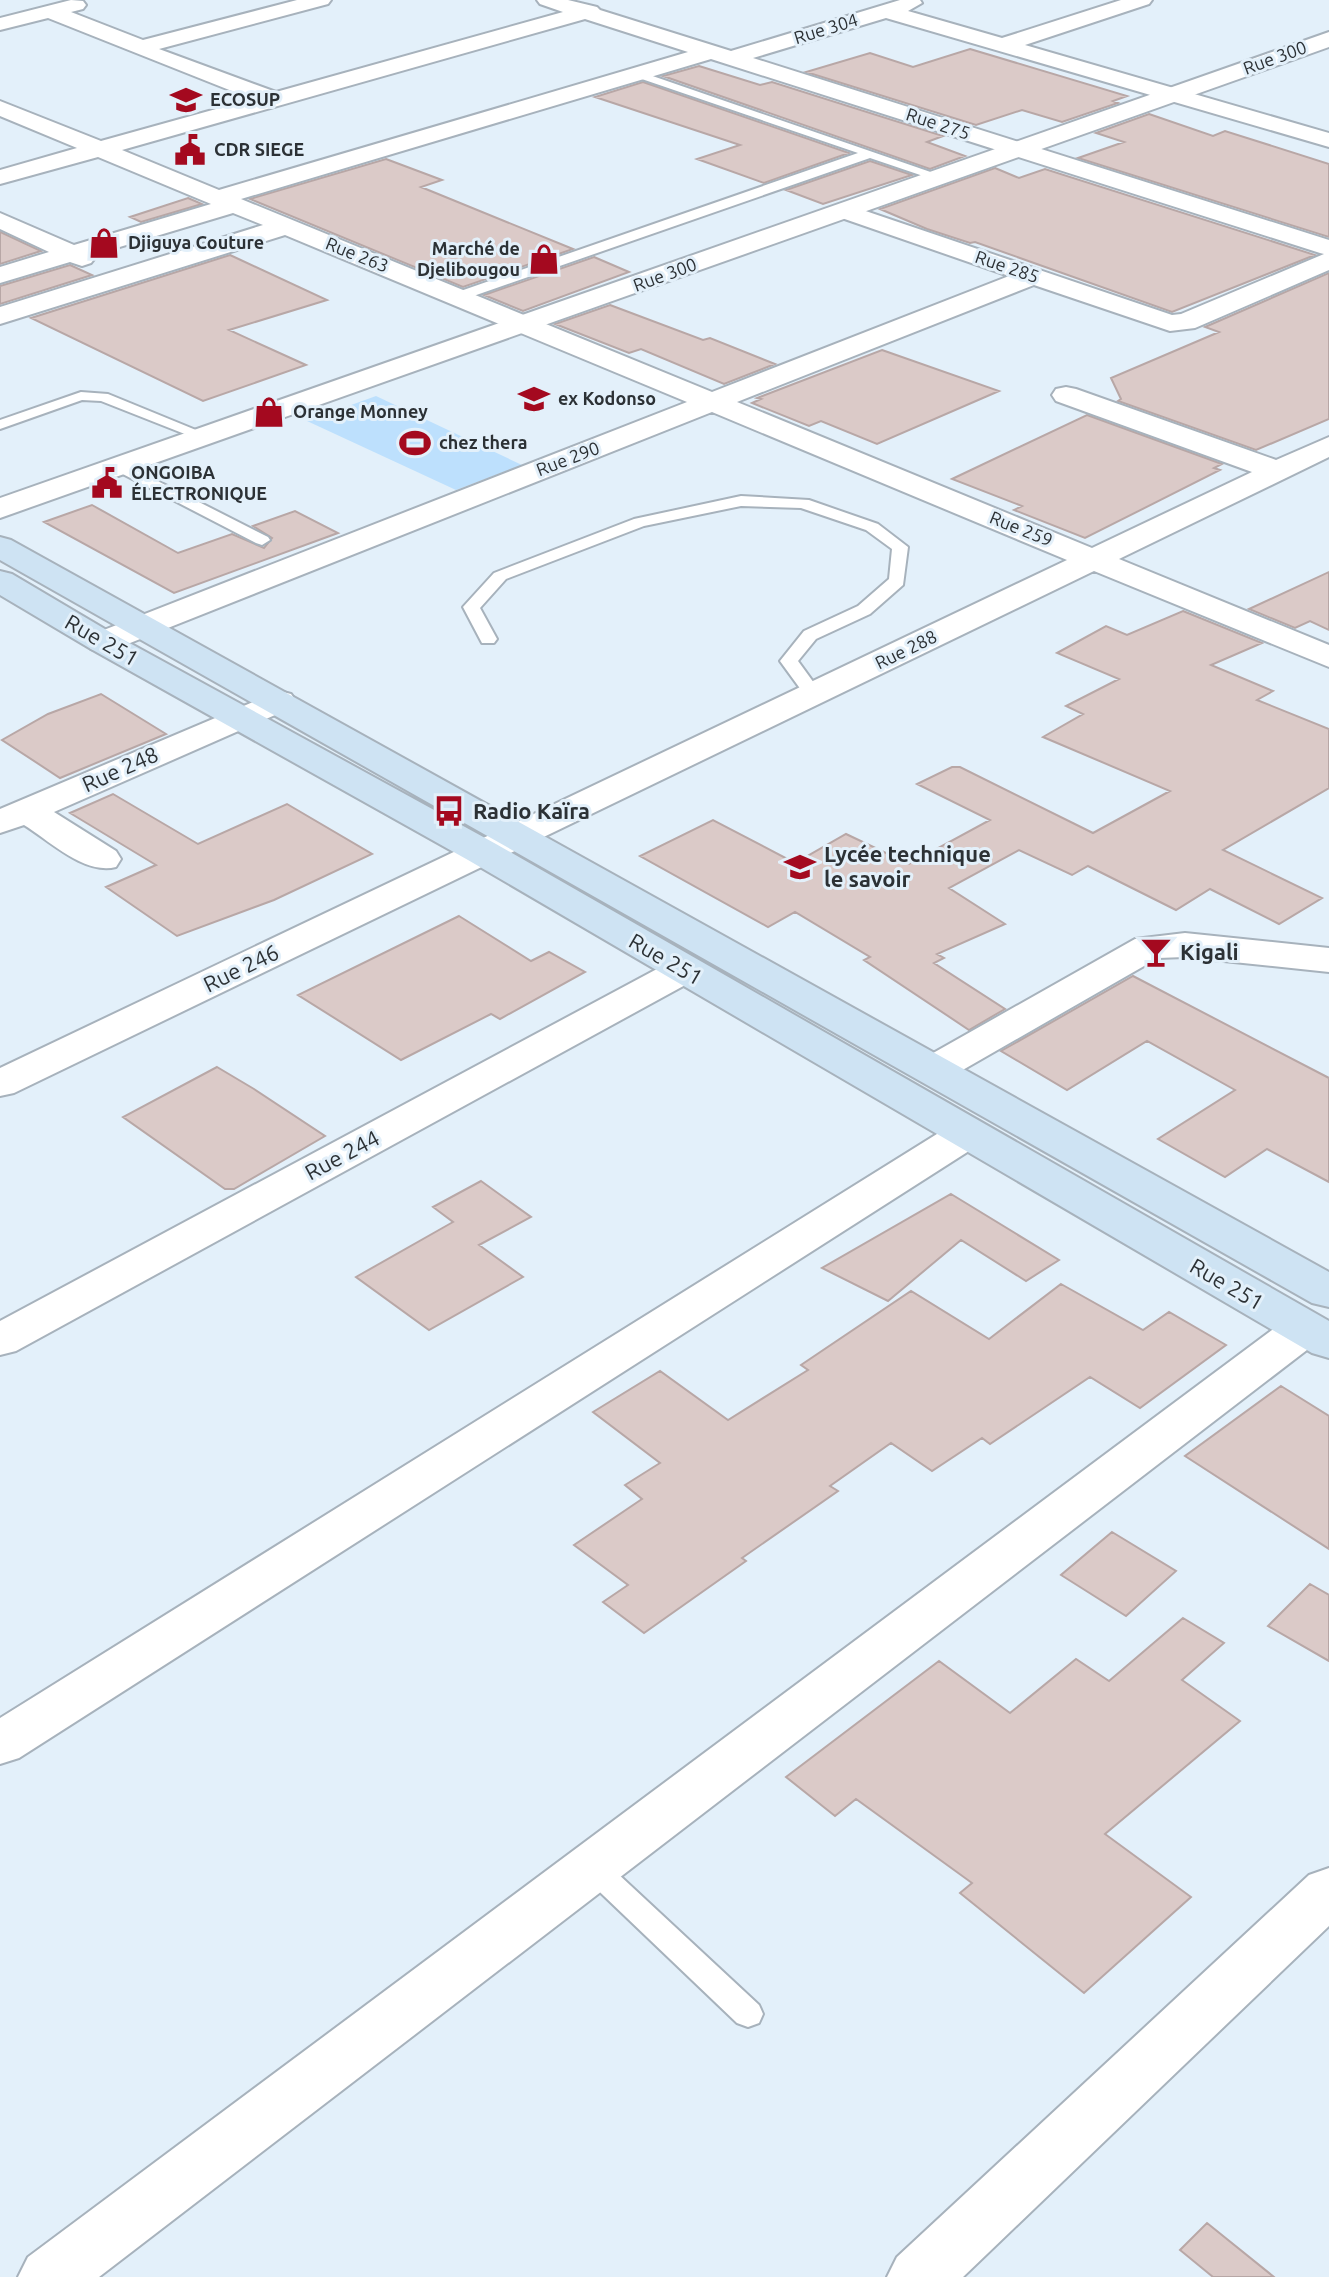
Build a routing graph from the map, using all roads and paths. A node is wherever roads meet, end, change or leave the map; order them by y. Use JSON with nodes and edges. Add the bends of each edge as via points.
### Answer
{"nodes":[{"id":1,"x":98,"y":0,"type":"edge"},
{"id":2,"x":240,"y":0,"type":"edge"},
{"id":3,"x":321,"y":0,"type":"edge"},
{"id":4,"x":547,"y":0,"type":"edge"},
{"id":5,"x":629,"y":0,"type":"edge"},
{"id":6,"x":921,"y":0,"type":"edge"},
{"id":7,"x":1142,"y":0,"type":"edge"},
{"id":8,"x":886,"y":11,"type":"junction"},
{"id":9,"x":51,"y":12,"type":"junction"},
{"id":10,"x":275,"y":12,"type":"junction"},
{"id":11,"x":586,"y":12,"type":"junction"},
{"id":12,"x":0,"y":24,"type":"edge"},
{"id":13,"x":1329,"y":39,"type":"edge"},
{"id":14,"x":1003,"y":45,"type":"junction"},
{"id":15,"x":137,"y":48,"type":"junction"},
{"id":16,"x":721,"y":55,"type":"junction"},
{"id":17,"x":637,"y":74,"type":"junction"},
{"id":18,"x":1172,"y":94,"type":"junction"},
{"id":19,"x":275,"y":100,"type":"junction"},
{"id":20,"x":0,"y":108,"type":"edge"},
{"id":21,"x":1329,"y":140,"type":"edge"},
{"id":22,"x":100,"y":149,"type":"junction"},
{"id":23,"x":1018,"y":149,"type":"junction"},
{"id":24,"x":868,"y":154,"type":"junction"},
{"id":25,"x":0,"y":177,"type":"edge"},
{"id":26,"x":939,"y":177,"type":"junction"},
{"id":27,"x":226,"y":201,"type":"junction"},
{"id":28,"x":845,"y":211,"type":"junction"},
{"id":29,"x":0,"y":220,"type":"edge"},
{"id":30,"x":287,"y":226,"type":"junction"},
{"id":31,"x":1329,"y":248,"type":"edge"},
{"id":32,"x":72,"y":253,"type":"junction"},
{"id":33,"x":1329,"y":261,"type":"edge"},
{"id":34,"x":0,"y":275,"type":"edge"},
{"id":35,"x":121,"y":276,"type":"junction"},
{"id":36,"x":1033,"y":276,"type":"junction"},
{"id":37,"x":457,"y":297,"type":"junction"},
{"id":38,"x":0,"y":316,"type":"edge"},
{"id":39,"x":525,"y":324,"type":"junction"},
{"id":40,"x":1066,"y":395,"type":"dead end"},
{"id":41,"x":713,"y":402,"type":"junction"},
{"id":42,"x":0,"y":425,"type":"edge"},
{"id":43,"x":205,"y":437,"type":"junction"},
{"id":44,"x":1329,"y":446,"type":"edge"},
{"id":45,"x":120,"y":467,"type":"junction"},
{"id":46,"x":1278,"y":471,"type":"junction"},
{"id":47,"x":0,"y":509,"type":"edge"},
{"id":48,"x":262,"y":540,"type":"dead end"},
{"id":49,"x":0,"y":547,"type":"edge"},
{"id":50,"x":1094,"y":560,"type":"junction"},
{"id":51,"x":0,"y":581,"type":"edge"},
{"id":52,"x":144,"y":626,"type":"junction"},
{"id":53,"x":488,"y":639,"type":"dead end"},
{"id":54,"x":103,"y":642,"type":"junction"},
{"id":55,"x":1329,"y":657,"type":"edge"},
{"id":56,"x":813,"y":694,"type":"junction"},
{"id":57,"x":279,"y":701,"type":"junction"},
{"id":58,"x":239,"y":716,"type":"junction"},
{"id":59,"x":13,"y":816,"type":"edge"},
{"id":60,"x":518,"y":835,"type":"junction"},
{"id":61,"x":482,"y":852,"type":"junction"},
{"id":62,"x":103,"y":859,"type":"dead end"},
{"id":63,"x":1329,"y":960,"type":"edge"},
{"id":64,"x":684,"y":970,"type":"junction"},
{"id":65,"x":933,"y":1070,"type":"junction"},
{"id":66,"x":0,"y":1084,"type":"edge"},
{"id":67,"x":968,"y":1133,"type":"junction"},
{"id":68,"x":1321,"y":1321,"type":"edge"},
{"id":69,"x":0,"y":1340,"type":"edge"},
{"id":70,"x":0,"y":1744,"type":"edge"},
{"id":71,"x":592,"y":1867,"type":"junction"},
{"id":72,"x":1329,"y":1891,"type":"edge"},
{"id":73,"x":748,"y":2014,"type":"dead end"},
{"id":74,"x":50,"y":2277,"type":"edge"},
{"id":75,"x":919,"y":2277,"type":"edge"}],
"edges":[{"from":1,"to":9,"type":"street"},
{"from":2,"to":10,"type":"street"},
{"from":3,"to":10,"type":"street"},
{"from":4,"to":11,"type":"street","name":"Rue 275"},
{"from":5,"to":11,"type":"street"},
{"from":6,"to":8,"type":"street","name":"Rue 304"},
{"from":7,"to":14,"type":"street"},
{"from":8,"to":14,"type":"street"},
{"from":8,"to":16,"type":"street","name":"Rue 304"},
{"from":9,"to":12,"type":"street"},
{"from":9,"to":15,"type":"street"},
{"from":10,"to":15,"type":"street"},
{"from":11,"to":16,"type":"street","name":"Rue 275"},
{"from":11,"to":19,"type":"street"},
{"from":13,"to":18,"type":"street","name":"Rue 300"},
{"from":14,"to":18,"type":"street"},
{"from":15,"to":19,"type":"street"},
{"from":16,"to":17,"type":"street","name":"Rue 304"},
{"from":16,"to":23,"type":"street","name":"Rue 275"},
{"from":17,"to":24,"type":"lane"},
{"from":17,"to":27,"type":"street","name":"Rue 304"},
{"from":18,"to":21,"type":"street"},
{"from":18,"to":23,"type":"street","name":"Rue 300"},
{"from":19,"to":22,"type":"street"},
{"from":20,"to":22,"type":"street","name":"Rue 263"},
{"from":22,"to":25,"type":"street"},
{"from":22,"to":27,"type":"street","name":"Rue 263"},
{"from":23,"to":26,"type":"street","name":"Rue 300"},
{"from":23,"to":31,"type":"street","name":"Rue 275"},
{"from":24,"to":26,"type":"lane"},
{"from":24,"to":37,"type":"lane"},
{"from":26,"to":28,"type":"street","name":"Rue 300"},
{"from":27,"to":30,"type":"street","name":"Rue 263"},
{"from":27,"to":32,"type":"street","name":"Rue 304"},
{"from":28,"to":36,"type":"street","name":"Rue 285"},
{"from":28,"to":39,"type":"street","name":"Rue 300"},
{"from":29,"to":32,"type":"street"},
{"from":30,"to":35,"type":"street"},
{"from":30,"to":37,"type":"street","name":"Rue 263"},
{"from":32,"to":34,"type":"street","name":"Rue 304"},
{"from":32,"to":35,"type":"street"},
{"from":33,"to":36,"type":"street","name":"Rue 285","via":[[1186,322],[1170,323]]},
{"from":35,"to":38,"type":"street"},
{"from":36,"to":41,"type":"street","name":"Rue 290"},
{"from":37,"to":39,"type":"street","name":"Rue 263"},
{"from":39,"to":41,"type":"street","name":"Rue 263"},
{"from":39,"to":43,"type":"street","name":"Rue 300"},
{"from":40,"to":46,"type":"street"},
{"from":41,"to":50,"type":"street","name":"Rue 259"},
{"from":41,"to":52,"type":"street","name":"Rue 290"},
{"from":42,"to":43,"type":"lane","via":[[81,396],[103,397]]},
{"from":43,"to":45,"type":"street","name":"Rue 300"},
{"from":44,"to":46,"type":"street","name":"Rue 288"},
{"from":45,"to":47,"type":"street","name":"Rue 300"},
{"from":45,"to":48,"type":"lane"},
{"from":46,"to":50,"type":"street","name":"Rue 288"},
{"from":49,"to":52,"type":"main road","name":"Rue 251"},
{"from":50,"to":55,"type":"street","name":"Rue 259"},
{"from":50,"to":56,"type":"street","name":"Rue 288"},
{"from":51,"to":54,"type":"main road","name":"Rue 251"},
{"from":52,"to":54,"type":"street","name":"Rue 290"},
{"from":52,"to":57,"type":"main road","name":"Rue 251"},
{"from":53,"to":56,"type":"lane","via":[[471,607],[500,576],[640,522],[741,501],[803,503],[872,527],[900,547],[897,581],[864,610],[810,635],[789,661]]},
{"from":54,"to":58,"type":"main road","name":"Rue 251"},
{"from":56,"to":60,"type":"street","name":"Rue 288"},
{"from":57,"to":58,"type":"street","name":"Rue 248"},
{"from":57,"to":60,"type":"main road","name":"Rue 251"},
{"from":58,"to":59,"type":"street","name":"Rue 248"},
{"from":58,"to":61,"type":"main road","name":"Rue 251"},
{"from":59,"to":62,"type":"street"},
{"from":60,"to":61,"type":"street","name":"Rue 288"},
{"from":60,"to":65,"type":"main road","name":"Rue 251"},
{"from":61,"to":64,"type":"main road","name":"Rue 251"},
{"from":61,"to":66,"type":"street","name":"Rue 246"},
{"from":63,"to":65,"type":"street","via":[[1185,945],[1149,947]]},
{"from":64,"to":67,"type":"main road","name":"Rue 251"},
{"from":64,"to":69,"type":"street","name":"Rue 244"},
{"from":65,"to":68,"type":"main road","name":"Rue 251"},
{"from":67,"to":68,"type":"main road","name":"Rue 251"},
{"from":67,"to":70,"type":"street"},
{"from":68,"to":71,"type":"street"},
{"from":71,"to":73,"type":"lane"},
{"from":71,"to":74,"type":"street"},
{"from":72,"to":75,"type":"street"}]}
